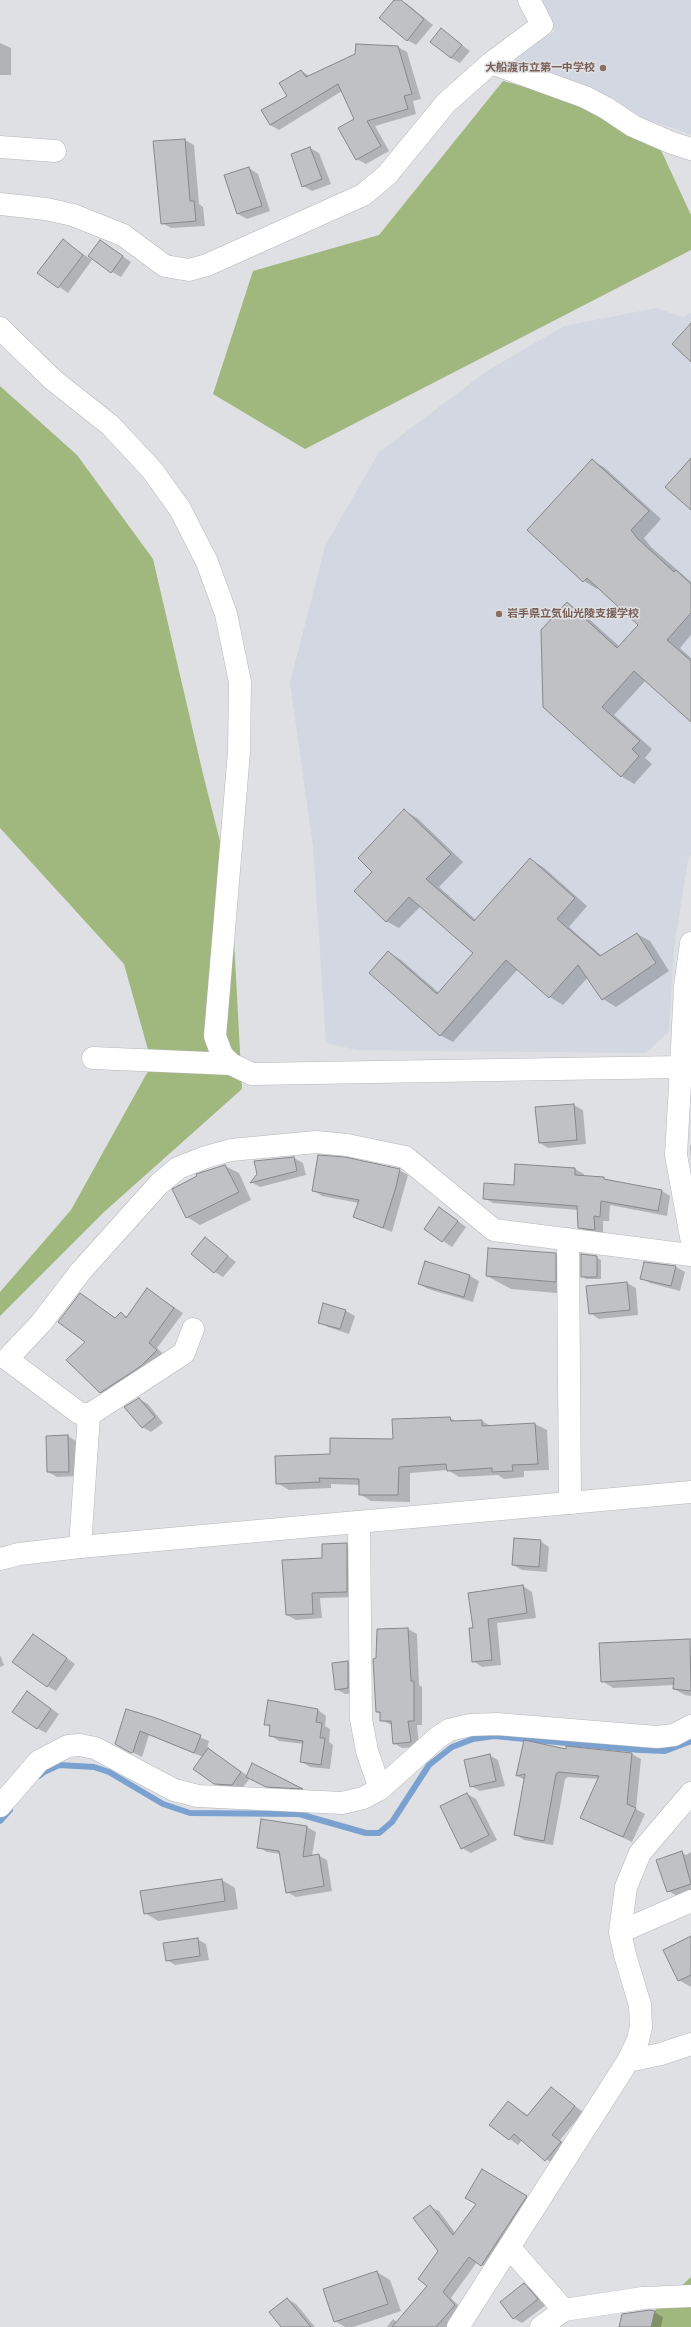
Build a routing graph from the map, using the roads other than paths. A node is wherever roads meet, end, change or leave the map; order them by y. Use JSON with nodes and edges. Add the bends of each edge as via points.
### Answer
{"nodes":[{"id":1,"x":529,"y":0,"type":"edge"},
{"id":2,"x":491,"y":63,"type":"junction"},
{"id":3,"x":0,"y":147,"type":"edge"},
{"id":4,"x":691,"y":149,"type":"edge"},
{"id":5,"x":55,"y":151,"type":"dead end"},
{"id":6,"x":0,"y":204,"type":"edge"},
{"id":7,"x":0,"y":328,"type":"edge"},
{"id":8,"x":691,"y":943,"type":"edge"},
{"id":9,"x":94,"y":1058,"type":"dead end"},
{"id":10,"x":231,"y":1064,"type":"junction"},
{"id":11,"x":686,"y":1067,"type":"edge"},
{"id":12,"x":691,"y":1237,"type":"edge"},
{"id":13,"x":568,"y":1239,"type":"junction"},
{"id":14,"x":691,"y":1255,"type":"edge"},
{"id":15,"x":193,"y":1329,"type":"dead end"},
{"id":16,"x":89,"y":1415,"type":"junction"},
{"id":17,"x":691,"y":1492,"type":"edge"},
{"id":18,"x":570,"y":1503,"type":"junction"},
{"id":19,"x":359,"y":1522,"type":"junction"},
{"id":20,"x":80,"y":1547,"type":"junction"},
{"id":21,"x":0,"y":1559,"type":"edge"},
{"id":22,"x":691,"y":1726,"type":"edge"},
{"id":23,"x":380,"y":1789,"type":"junction"},
{"id":24,"x":691,"y":1793,"type":"edge"},
{"id":25,"x":0,"y":1806,"type":"edge"},
{"id":26,"x":691,"y":1901,"type":"edge"},
{"id":27,"x":620,"y":1932,"type":"junction"},
{"id":28,"x":691,"y":2044,"type":"edge"},
{"id":29,"x":628,"y":2061,"type":"junction"},
{"id":30,"x":509,"y":2247,"type":"junction"},
{"id":31,"x":691,"y":2296,"type":"edge"},
{"id":32,"x":564,"y":2310,"type":"junction"},
{"id":33,"x":458,"y":2327,"type":"edge"},
{"id":34,"x":542,"y":2327,"type":"edge"}],
"edges":[{"from":1,"to":2,"type":"street","via":[[542,25]]},
{"from":2,"to":4,"type":"street","via":[[585,97],[633,126]]},
{"from":2,"to":6,"type":"street","via":[[446,103],[387,175],[363,195],[207,265],[189,270],[165,266],[123,235],[73,215]]},
{"from":3,"to":5,"type":"street"},
{"from":7,"to":10,"type":"street","via":[[52,379],[110,426],[152,470],[180,509],[207,562],[226,614],[240,682],[239,752],[215,1036],[222,1055]]},
{"from":8,"to":11,"type":"street","via":[[685,986]]},
{"from":9,"to":10,"type":"street"},
{"from":10,"to":11,"type":"street","via":[[252,1074]]},
{"from":11,"to":12,"type":"street","via":[[676,1155]]},
{"from":13,"to":14,"type":"street"},
{"from":13,"to":16,"type":"street","via":[[494,1230],[405,1157],[347,1145],[316,1142],[231,1150],[206,1157],[178,1168],[159,1184],[81,1271],[41,1323],[7,1359],[79,1413]]},
{"from":13,"to":18,"type":"street"},
{"from":15,"to":16,"type":"street","via":[[184,1353]]},
{"from":16,"to":20,"type":"street"},
{"from":17,"to":18,"type":"street"},
{"from":18,"to":19,"type":"street"},
{"from":19,"to":20,"type":"street"},
{"from":19,"to":23,"type":"street","via":[[361,1719],[367,1751]]},
{"from":20,"to":21,"type":"street"},
{"from":22,"to":23,"type":"street","via":[[674,1735],[657,1737],[497,1724],[470,1725],[449,1730],[437,1738]]},
{"from":23,"to":25,"type":"street","via":[[363,1798],[342,1803],[198,1796],[174,1790],[95,1748],[80,1744],[68,1746],[40,1761]]},
{"from":24,"to":27,"type":"street","via":[[640,1853],[626,1887]]},
{"from":26,"to":27,"type":"street"},
{"from":27,"to":29,"type":"street","via":[[640,2005],[641,2027]]},
{"from":28,"to":29,"type":"street","via":[[662,2054]]},
{"from":29,"to":30,"type":"street"},
{"from":30,"to":32,"type":"street"},
{"from":30,"to":33,"type":"street"},
{"from":31,"to":32,"type":"street","via":[[643,2298]]},
{"from":32,"to":34,"type":"street"}]}
